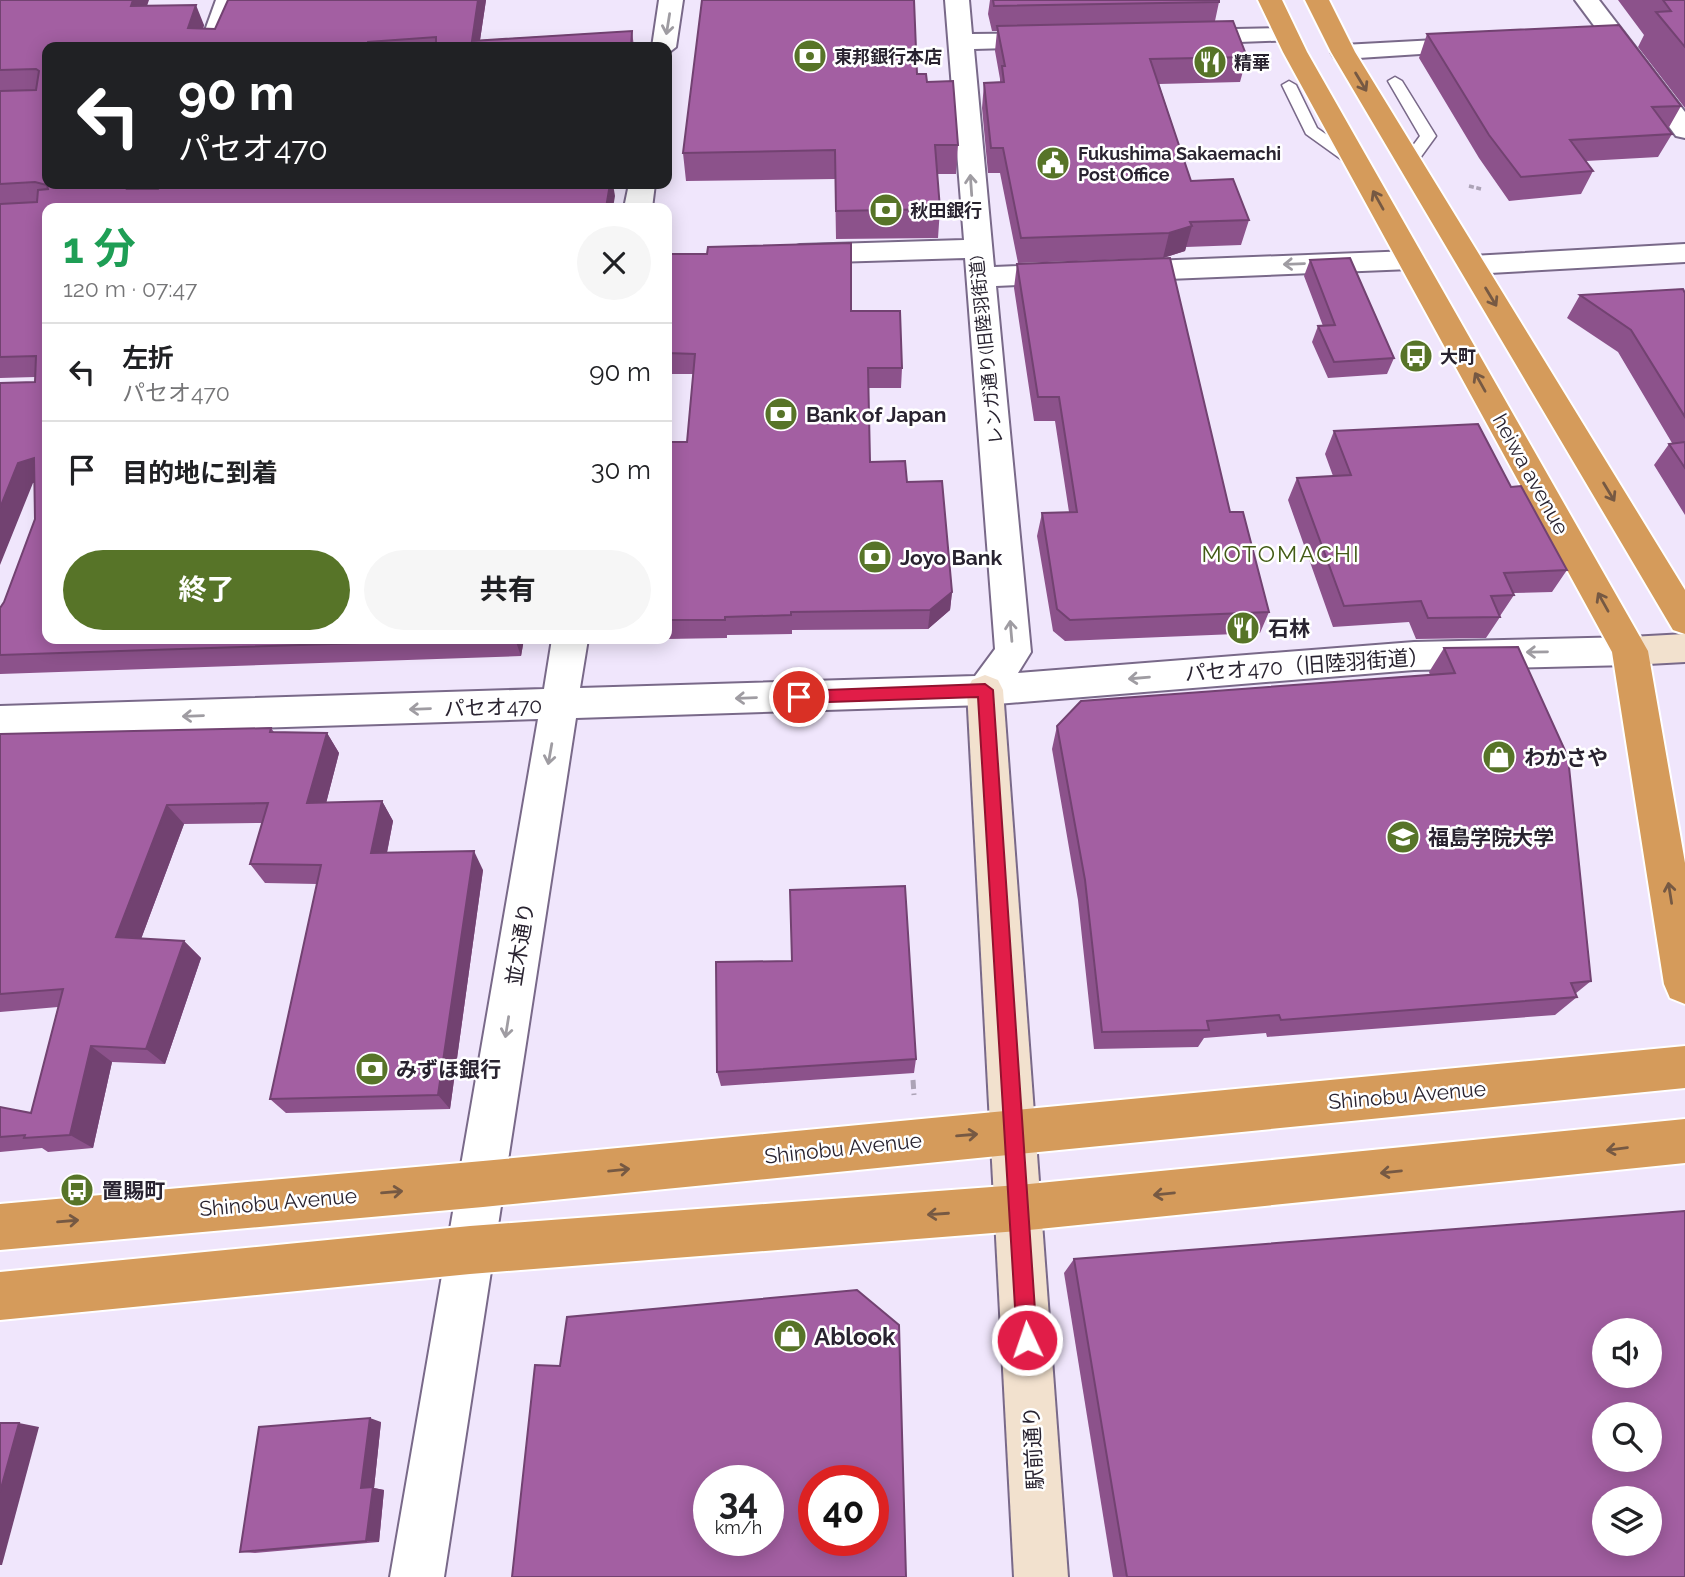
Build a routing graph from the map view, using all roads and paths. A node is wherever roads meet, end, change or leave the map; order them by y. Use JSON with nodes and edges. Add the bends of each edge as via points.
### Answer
{"nodes":[{"id":1,"x":228,"y":0,"type":"edge"},
{"id":2,"x":671,"y":0,"type":"edge"},
{"id":3,"x":957,"y":0,"type":"edge"},
{"id":4,"x":1270,"y":0,"type":"edge"},
{"id":5,"x":1317,"y":0,"type":"edge"},
{"id":6,"x":1587,"y":0,"type":"edge"},
{"id":7,"x":1286,"y":35,"type":"junction"},
{"id":8,"x":1164,"y":37,"type":"edge"},
{"id":9,"x":1615,"y":37,"type":"junction"},
{"id":10,"x":1588,"y":39,"type":"edge"},
{"id":11,"x":1069,"y":40,"type":"edge"},
{"id":12,"x":213,"y":42,"type":"edge"},
{"id":13,"x":665,"y":42,"type":"edge"},
{"id":14,"x":960,"y":42,"type":"junction"},
{"id":15,"x":1493,"y":44,"type":"edge"},
{"id":16,"x":1343,"y":52,"type":"junction"},
{"id":17,"x":1395,"y":81,"type":"dead end"},
{"id":18,"x":1289,"y":85,"type":"dead end"},
{"id":19,"x":1685,"y":130,"type":"edge"},
{"id":20,"x":1409,"y":162,"type":"junction"},
{"id":21,"x":1358,"y":164,"type":"junction"},
{"id":22,"x":1463,"y":178,"type":"dead end"},
{"id":23,"x":1481,"y":189,"type":"dead end"},
{"id":24,"x":1685,"y":253,"type":"edge"},
{"id":25,"x":774,"y":254,"type":"edge"},
{"id":26,"x":1411,"y":260,"type":"junction"},
{"id":27,"x":979,"y":263,"type":"junction"},
{"id":28,"x":1472,"y":265,"type":"junction"},
{"id":29,"x":1685,"y":620,"type":"edge"},
{"id":30,"x":569,"y":644,"type":"edge"},
{"id":31,"x":1685,"y":648,"type":"edge"},
{"id":32,"x":1630,"y":651,"type":"junction"},
{"id":33,"x":985,"y":690,"type":"junction"},
{"id":34,"x":559,"y":705,"type":"junction"},
{"id":35,"x":0,"y":721,"type":"edge"},
{"id":36,"x":1685,"y":984,"type":"edge"},
{"id":37,"x":1685,"y":1067,"type":"edge"},
{"id":38,"x":1016,"y":1131,"type":"junction"},
{"id":39,"x":1685,"y":1141,"type":"edge"},
{"id":40,"x":483,"y":1184,"type":"junction"},
{"id":41,"x":1019,"y":1208,"type":"junction"},
{"id":42,"x":0,"y":1227,"type":"edge"},
{"id":43,"x":470,"y":1250,"type":"junction"},
{"id":44,"x":0,"y":1296,"type":"edge"},
{"id":45,"x":417,"y":1577,"type":"edge"},
{"id":46,"x":1041,"y":1577,"type":"edge"}],
"edges":[{"from":1,"to":12,"type":"street"},
{"from":2,"to":13,"type":"street","one_way":true},
{"from":3,"to":14,"type":"street","name":"レンガ通り(旧陸羽街道)"},
{"from":4,"to":7,"type":"highway","name":"heiwa avenue"},
{"from":5,"to":16,"type":"highway"},
{"from":6,"to":9,"type":"street"},
{"from":7,"to":8,"type":"street"},
{"from":7,"to":21,"type":"highway","name":"heiwa avenue"},
{"from":9,"to":10,"type":"street"},
{"from":9,"to":19,"type":"street"},
{"from":11,"to":14,"type":"street"},
{"from":27,"to":14,"type":"street","name":"レンガ通り(旧陸羽街道)","one_way":true},
{"from":15,"to":16,"type":"street"},
{"from":16,"to":20,"type":"highway","one_way":true},
{"from":17,"to":20,"type":"lane","via":[[1428,136]]},
{"from":18,"to":21,"type":"lane","via":[[1311,131]]},
{"from":20,"to":28,"type":"highway"},
{"from":26,"to":21,"type":"highway","name":"heiwa avenue","one_way":true},
{"from":22,"to":23,"type":"path","via":[[1471,188]]},
{"from":24,"to":28,"type":"street"},
{"from":25,"to":27,"type":"street"},
{"from":26,"to":27,"type":"street","one_way":true},
{"from":32,"to":26,"type":"highway","name":"heiwa avenue","one_way":true},
{"from":33,"to":27,"type":"street","name":"レンガ通り(旧陸羽街道)","one_way":true,"via":[[1013,652]]},
{"from":28,"to":29,"type":"highway","one_way":true},
{"from":30,"to":34,"type":"street","name":"並木通り"},
{"from":31,"to":32,"type":"street"},
{"from":32,"to":33,"type":"street","name":"パセオ470（旧陸羽街道）","one_way":true,"via":[[1414,656]]},
{"from":36,"to":32,"type":"highway","name":"heiwa avenue","one_way":true},
{"from":33,"to":34,"type":"street","name":"パセオ470","one_way":true},
{"from":33,"to":38,"type":"street","name":"駅前通り"},
{"from":34,"to":35,"type":"street","name":"パセオ470","one_way":true},
{"from":34,"to":40,"type":"street","name":"並木通り","one_way":true},
{"from":37,"to":38,"type":"highway","name":"Shinobu Avenue"},
{"from":40,"to":38,"type":"highway","name":"Shinobu Avenue","one_way":true},
{"from":38,"to":41,"type":"street","name":"駅前通り"},
{"from":39,"to":41,"type":"highway","one_way":true},
{"from":42,"to":40,"type":"highway","name":"Shinobu Avenue","one_way":true},
{"from":40,"to":43,"type":"street","name":"並木通り"},
{"from":41,"to":43,"type":"highway","one_way":true},
{"from":41,"to":46,"type":"street","name":"駅前通り"},
{"from":43,"to":44,"type":"highway"},
{"from":43,"to":45,"type":"street","name":"並木通り"}]}
